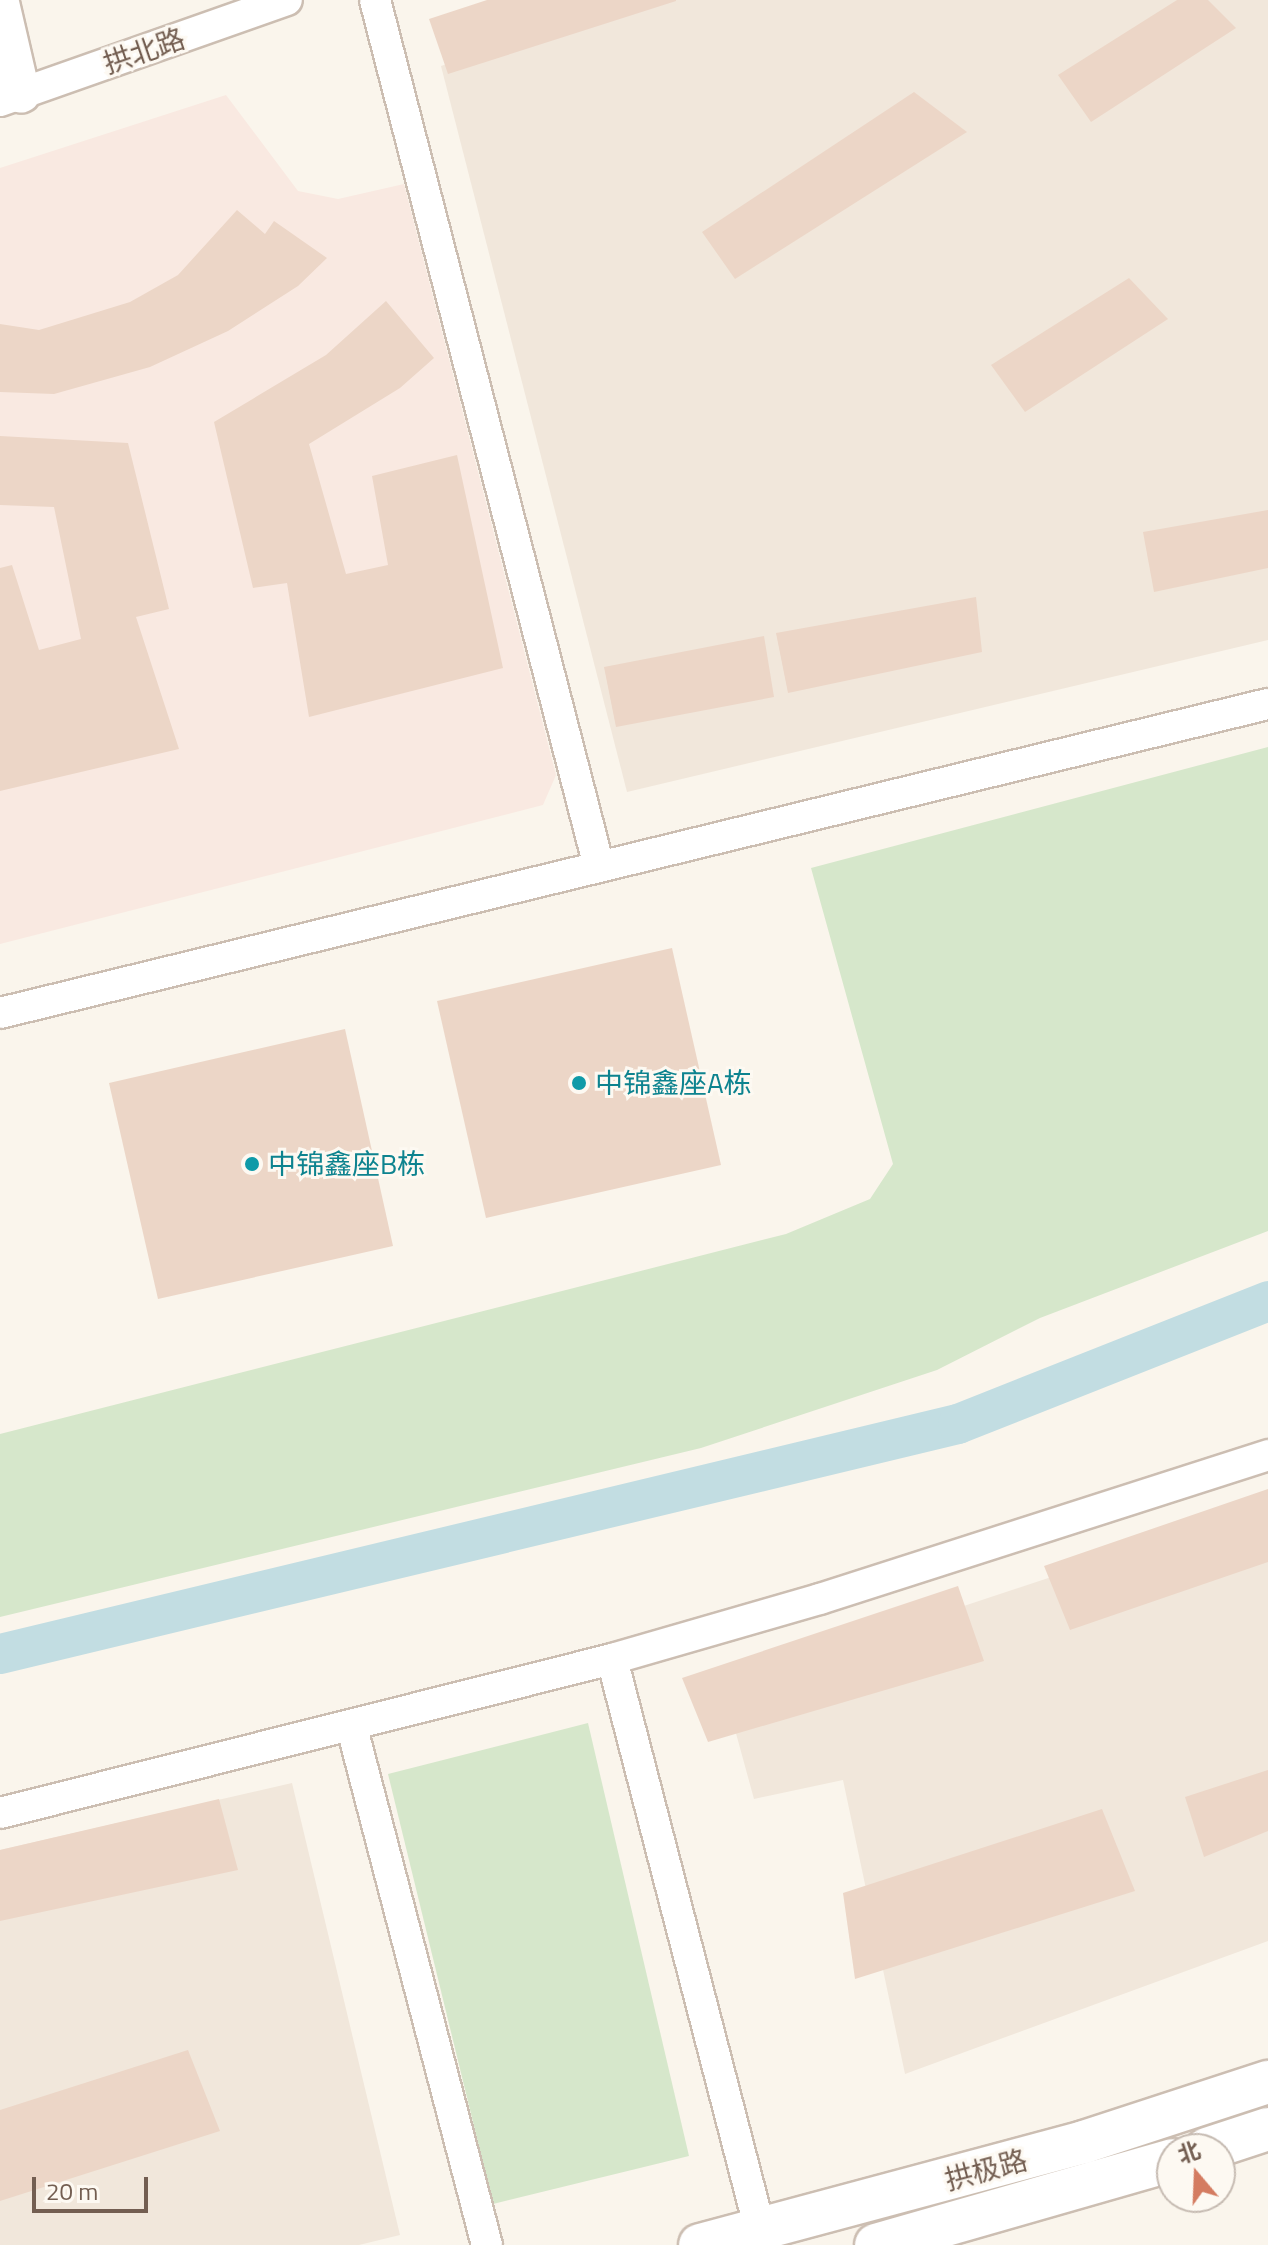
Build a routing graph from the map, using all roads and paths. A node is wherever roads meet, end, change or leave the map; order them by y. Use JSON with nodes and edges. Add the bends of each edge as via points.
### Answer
{"nodes":[{"id":1,"x":287,"y":0,"type":"edge"},
{"id":2,"x":375,"y":0,"type":"edge"},
{"id":3,"x":0,"y":3,"type":"edge"},
{"id":4,"x":11,"y":97,"type":"edge"},
{"id":5,"x":1268,"y":704,"type":"edge"},
{"id":6,"x":599,"y":867,"type":"junction"},
{"id":7,"x":0,"y":1013,"type":"edge"},
{"id":8,"x":1268,"y":1455,"type":"edge"},
{"id":9,"x":612,"y":1659,"type":"junction"},
{"id":10,"x":352,"y":1728,"type":"junction"},
{"id":11,"x":0,"y":1813,"type":"edge"},
{"id":12,"x":1268,"y":2082,"type":"edge"},
{"id":13,"x":1268,"y":2129,"type":"edge"},
{"id":14,"x":1236,"y":2139,"type":"edge"},
{"id":15,"x":1156,"y":2165,"type":"edge"},
{"id":16,"x":762,"y":2238,"type":"edge"},
{"id":17,"x":487,"y":2245,"type":"edge"},
{"id":18,"x":700,"y":2245,"type":"edge"},
{"id":19,"x":876,"y":2245,"type":"edge"}],
"edges":[{"from":1,"to":4,"type":"street","name":"拱北路"},
{"from":2,"to":6,"type":"street"},
{"from":3,"to":4,"type":"street"},
{"from":5,"to":6,"type":"street"},
{"from":6,"to":7,"type":"street"},
{"from":8,"to":9,"type":"street","via":[[820,1599]]},
{"from":9,"to":10,"type":"street"},
{"from":9,"to":16,"type":"street"},
{"from":10,"to":11,"type":"street"},
{"from":10,"to":17,"type":"street"},
{"from":12,"to":16,"type":"main road","name":"拱极路"},
{"from":13,"to":14,"type":"main road"},
{"from":15,"to":19,"type":"main road","name":"拱极路"},
{"from":16,"to":18,"type":"main road","name":"拱极路"}]}
